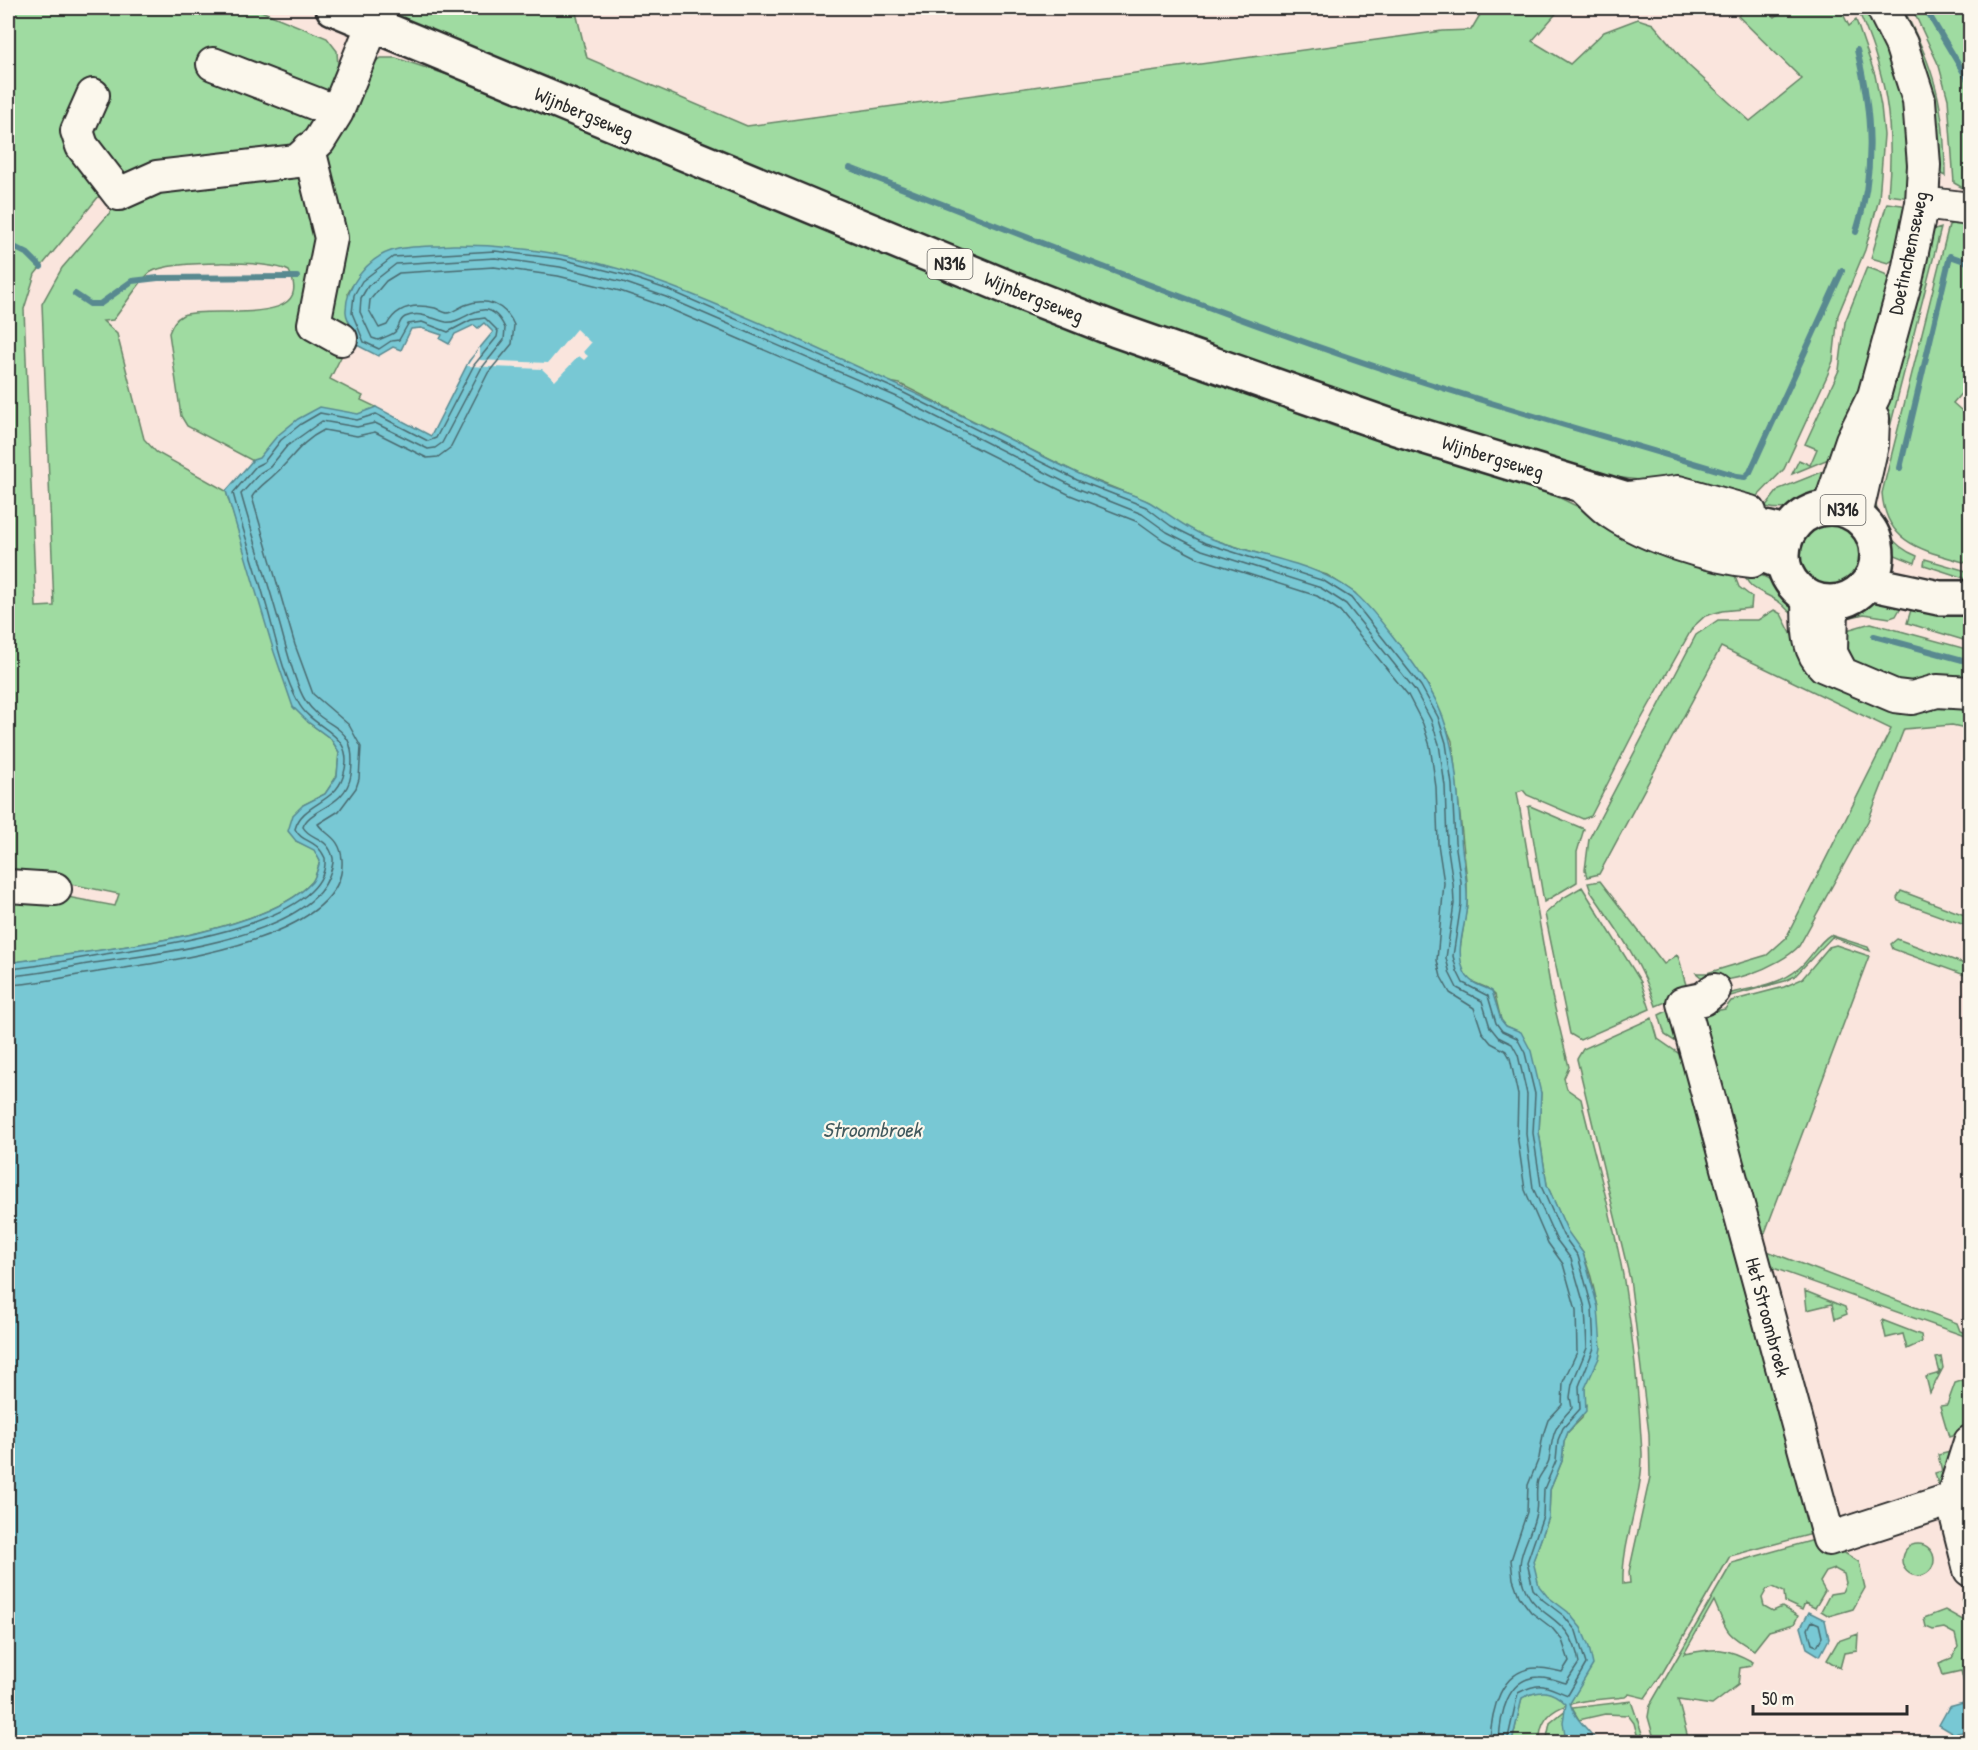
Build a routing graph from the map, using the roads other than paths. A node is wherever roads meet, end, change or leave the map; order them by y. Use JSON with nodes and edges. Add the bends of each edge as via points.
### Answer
{"nodes":[{"id":1,"x":333,"y":8,"type":"edge"},
{"id":2,"x":1883,"y":8,"type":"edge"},
{"id":3,"x":372,"y":24,"type":"junction"},
{"id":4,"x":213,"y":64,"type":"dead end"},
{"id":5,"x":93,"y":95,"type":"dead end"},
{"id":6,"x":337,"y":112,"type":"junction"},
{"id":7,"x":309,"y":149,"type":"junction"},
{"id":8,"x":1922,"y":203,"type":"junction"},
{"id":9,"x":1971,"y":209,"type":"edge"},
{"id":10,"x":341,"y":339,"type":"dead end"},
{"id":11,"x":1581,"y":485,"type":"junction"},
{"id":12,"x":1629,"y":498,"type":"junction"},
{"id":13,"x":1842,"y":512,"type":"junction"},
{"id":14,"x":1785,"y":548,"type":"junction"},
{"id":15,"x":1873,"y":571,"type":"junction"},
{"id":16,"x":1971,"y":597,"type":"edge"},
{"id":17,"x":1820,"y":600,"type":"junction"},
{"id":18,"x":1971,"y":693,"type":"edge"},
{"id":19,"x":8,"y":886,"type":"edge"},
{"id":20,"x":55,"y":889,"type":"dead end"},
{"id":21,"x":1714,"y":990,"type":"dead end"},
{"id":22,"x":1971,"y":1442,"type":"edge"},
{"id":23,"x":1952,"y":1499,"type":"junction"},
{"id":24,"x":1971,"y":1570,"type":"edge"}],
"edges":[{"from":1,"to":3,"type":"main road","name":"Wijnbergseweg","number":"N316"},
{"from":2,"to":8,"type":"street","name":"Doetinchemseweg","via":[[1901,44],[1919,100],[1924,165]]},
{"from":3,"to":6,"type":"street"},
{"from":3,"to":11,"type":"main road","name":"Wijnbergseweg","number":"N316","via":[[1116,330],[1396,428]]},
{"from":4,"to":6,"type":"street"},
{"from":5,"to":7,"type":"street","via":[[77,131],[82,146],[119,194],[157,177],[297,161]]},
{"from":6,"to":7,"type":"street","via":[[319,141]]},
{"from":7,"to":10,"type":"street","via":[[331,238],[314,324]]},
{"from":8,"to":9,"type":"street"},
{"from":8,"to":13,"type":"street","name":"Doetinchemseweg","via":[[1907,276],[1874,396],[1872,445]]},
{"from":11,"to":12,"type":"main road","name":"Wijnbergseweg","number":"N316"},
{"from":11,"to":14,"type":"street","name":"Wijnbergseweg","via":[[1611,513],[1668,539],[1741,560]]},
{"from":12,"to":14,"type":"main road","name":"Wijnbergseweg","number":"N316","via":[[1677,514],[1700,530]]},
{"from":12,"to":14,"type":"street","name":"Wijnbergseweg","via":[[1678,492],[1755,513]]},
{"from":13,"to":14,"type":"main road","number":"N316","via":[[1805,515]]},
{"from":13,"to":15,"type":"main road","number":"N316","via":[[1873,535]]},
{"from":14,"to":17,"type":"main road","via":[[1788,577],[1796,589]]},
{"from":15,"to":16,"type":"main road","via":[[1939,598]]},
{"from":15,"to":17,"type":"main road","via":[[1859,593],[1846,600]]},
{"from":17,"to":18,"type":"street","via":[[1813,654],[1824,666],[1895,696],[1912,698],[1937,691]]},
{"from":19,"to":20,"type":"street"},
{"from":21,"to":23,"type":"street","name":"Het Stroombroek","via":[[1703,999],[1683,1003],[1829,1539]]},
{"from":22,"to":23,"type":"street"},
{"from":23,"to":24,"type":"street"}]}
